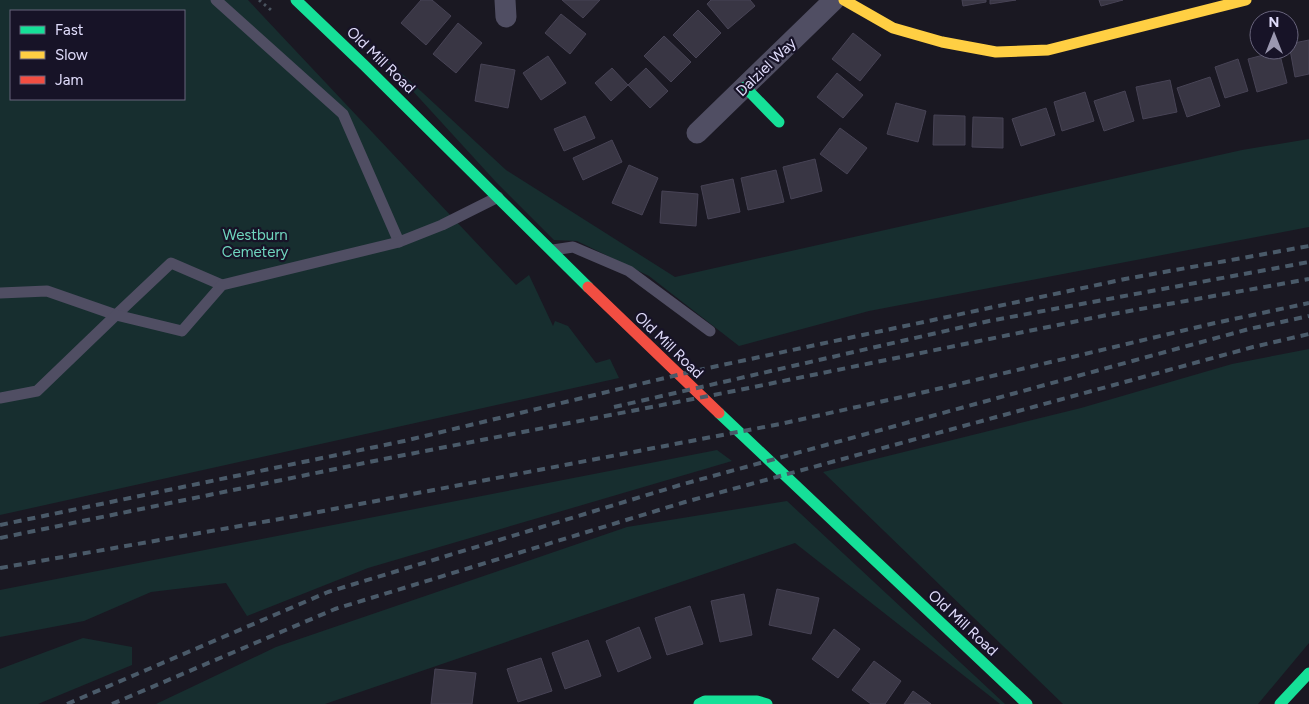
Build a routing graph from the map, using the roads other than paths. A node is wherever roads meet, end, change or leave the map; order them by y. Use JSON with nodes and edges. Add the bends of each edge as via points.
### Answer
{"nodes":[{"id":1,"x":216,"y":0,"type":"edge"},
{"id":2,"x":296,"y":0,"type":"edge"},
{"id":3,"x":834,"y":0,"type":"edge"},
{"id":4,"x":844,"y":0,"type":"edge"},
{"id":5,"x":1246,"y":0,"type":"edge"},
{"id":6,"x":1195,"y":7,"type":"edge"},
{"id":7,"x":745,"y":87,"type":"junction"},
{"id":8,"x":779,"y":122,"type":"dead end"},
{"id":9,"x":698,"y":134,"type":"dead end"},
{"id":10,"x":499,"y":197,"type":"junction"},
{"id":11,"x":399,"y":242,"type":"junction"},
{"id":12,"x":551,"y":250,"type":"junction"},
{"id":13,"x":222,"y":285,"type":"junction"},
{"id":14,"x":0,"y":293,"type":"edge"},
{"id":15,"x":116,"y":315,"type":"junction"},
{"id":16,"x":710,"y":330,"type":"dead end"},
{"id":17,"x":0,"y":398,"type":"edge"},
{"id":18,"x":1309,"y":673,"type":"edge"},
{"id":19,"x":699,"y":704,"type":"edge"},
{"id":20,"x":767,"y":704,"type":"edge"},
{"id":21,"x":1028,"y":704,"type":"edge"},
{"id":22,"x":1280,"y":704,"type":"edge"}],
"edges":[{"from":1,"to":11,"type":"lane","via":[[343,114]]},
{"from":2,"to":10,"type":"street","name":"Old Mill Road"},
{"from":3,"to":7,"type":"street","name":"Dalziel Way"},
{"from":4,"to":6,"type":"street","via":[[893,28],[942,42],[996,52],[1048,50]]},
{"from":5,"to":6,"type":"street"},
{"from":7,"to":8,"type":"street"},
{"from":7,"to":9,"type":"street","name":"Dalziel Way"},
{"from":10,"to":11,"type":"lane"},
{"from":10,"to":12,"type":"street","name":"Old Mill Road"},
{"from":11,"to":13,"type":"lane"},
{"from":12,"to":16,"type":"lane","via":[[574,247],[629,271]]},
{"from":12,"to":21,"type":"street","name":"Old Mill Road","via":[[637,336]]},
{"from":13,"to":15,"type":"lane","via":[[182,332]]},
{"from":13,"to":15,"type":"lane","via":[[172,263]]},
{"from":14,"to":15,"type":"lane","via":[[48,290]]},
{"from":15,"to":17,"type":"lane","via":[[37,391]]},
{"from":18,"to":22,"type":"street"},
{"from":19,"to":20,"type":"street","via":[[706,701],[757,701]]}]}
